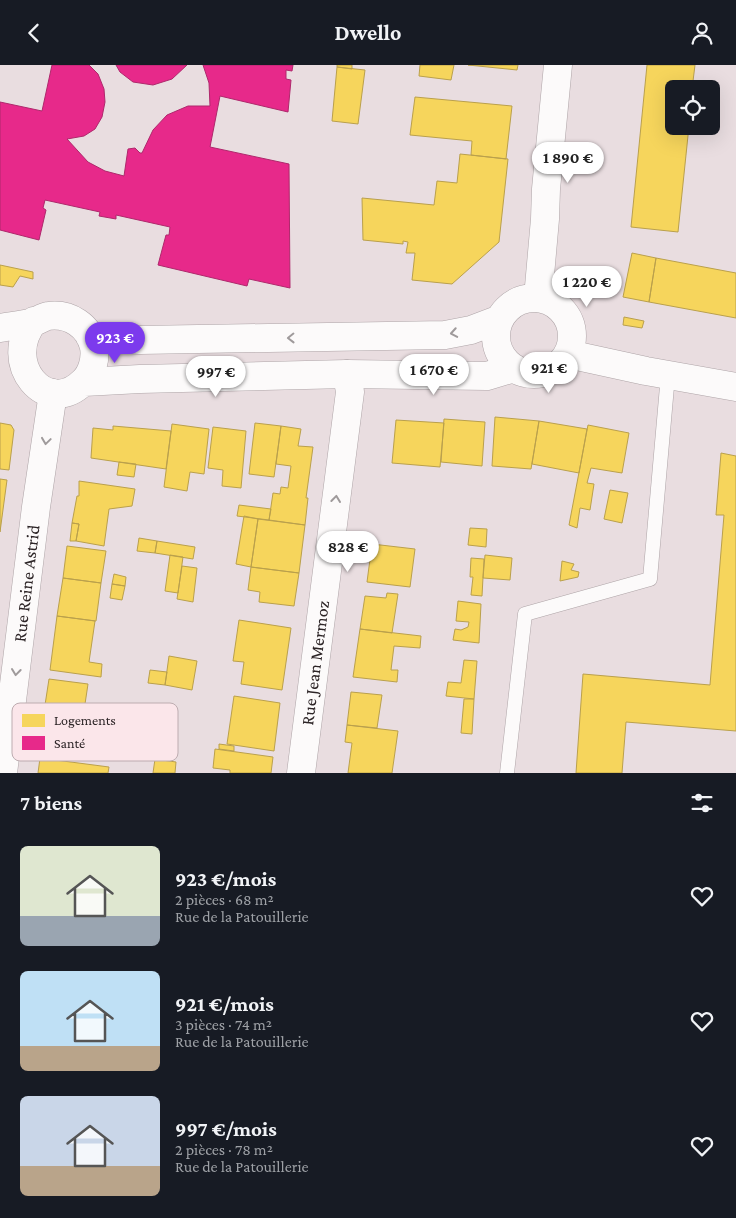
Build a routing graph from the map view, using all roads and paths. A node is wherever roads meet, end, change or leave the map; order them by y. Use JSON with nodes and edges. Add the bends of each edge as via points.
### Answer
{"nodes":[{"id":1,"x":558,"y":65,"type":"edge"},
{"id":2,"x":538,"y":298,"type":"junction"},
{"id":3,"x":500,"y":319,"type":"junction"},
{"id":4,"x":34,"y":321,"type":"junction"},
{"id":5,"x":0,"y":328,"type":"edge"},
{"id":6,"x":90,"y":337,"type":"junction"},
{"id":7,"x":568,"y":354,"type":"junction"},
{"id":8,"x":514,"y":369,"type":"junction"},
{"id":9,"x":11,"y":374,"type":"edge"},
{"id":10,"x":347,"y":374,"type":"junction"},
{"id":11,"x":668,"y":375,"type":"junction"},
{"id":12,"x":84,"y":382,"type":"junction"},
{"id":13,"x":736,"y":387,"type":"edge"},
{"id":14,"x":53,"y":393,"type":"junction"},
{"id":15,"x":3,"y":773,"type":"edge"},
{"id":16,"x":301,"y":773,"type":"edge"},
{"id":17,"x":507,"y":773,"type":"edge"}],
"edges":[{"from":1,"to":2,"type":"street"},
{"from":2,"to":3,"type":"street","via":[[520,300]]},
{"from":2,"to":7,"type":"street","via":[[556,304],[568,318],[573,336]]},
{"from":3,"to":6,"type":"street","one_way":true,"via":[[471,330],[435,335],[140,340]]},
{"from":3,"to":8,"type":"street","via":[[497,330],[500,353]]},
{"from":4,"to":5,"type":"street"},
{"from":4,"to":6,"type":"street","via":[[60,315],[83,326]]},
{"from":4,"to":9,"type":"street","via":[[22,335],[16,351],[18,363]]},
{"from":6,"to":12,"type":"street","via":[[94,360]]},
{"from":7,"to":8,"type":"street","via":[[562,364],[540,375],[526,375]]},
{"from":7,"to":11,"type":"street"},
{"from":8,"to":10,"type":"street","via":[[487,376]]},
{"from":9,"to":14,"type":"street","via":[[36,389]]},
{"from":10,"to":12,"type":"street"},
{"from":16,"to":10,"type":"street","name":"Rue Jean Mermoz","one_way":true,"via":[[350,393]]},
{"from":11,"to":13,"type":"street"},
{"from":11,"to":17,"type":"lane","via":[[650,579],[525,614]]},
{"from":12,"to":14,"type":"street","via":[[66,392]]},
{"from":14,"to":15,"type":"street","name":"Rue Reine Astrid","one_way":true}]}
